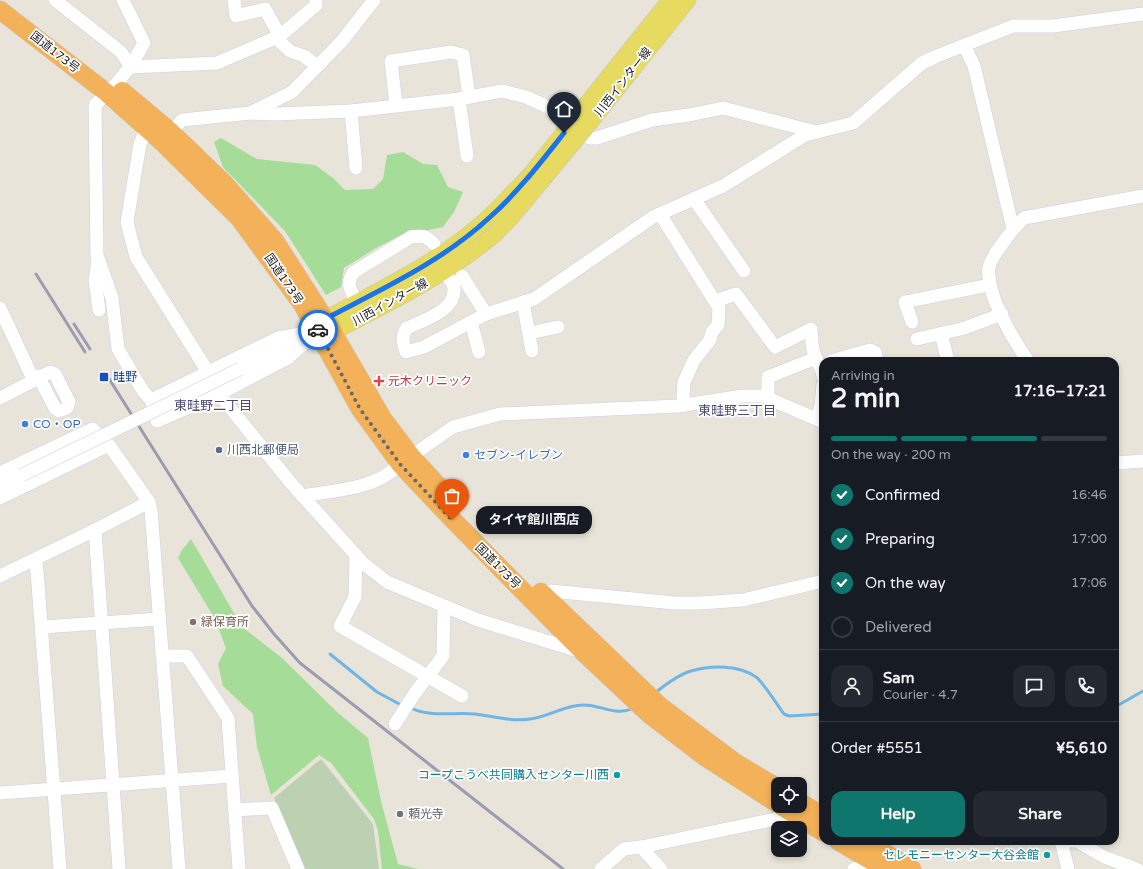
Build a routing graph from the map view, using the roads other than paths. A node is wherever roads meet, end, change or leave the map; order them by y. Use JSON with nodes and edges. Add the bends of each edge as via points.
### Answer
{"nodes":[{"id":1,"x":7,"y":0,"type":"edge"},
{"id":2,"x":55,"y":0,"type":"edge"},
{"id":3,"x":123,"y":0,"type":"edge"},
{"id":4,"x":234,"y":0,"type":"edge"},
{"id":5,"x":316,"y":0,"type":"edge"},
{"id":6,"x":374,"y":0,"type":"edge"},
{"id":7,"x":670,"y":0,"type":"edge"},
{"id":8,"x":688,"y":0,"type":"edge"},
{"id":9,"x":265,"y":5,"type":"edge"},
{"id":10,"x":0,"y":10,"type":"edge"},
{"id":11,"x":1143,"y":14,"type":"edge"},
{"id":12,"x":278,"y":37,"type":"junction"},
{"id":13,"x":964,"y":45,"type":"junction"},
{"id":14,"x":317,"y":66,"type":"junction"},
{"id":15,"x":131,"y":68,"type":"junction"},
{"id":16,"x":112,"y":89,"type":"junction"},
{"id":17,"x":464,"y":97,"type":"junction"},
{"id":18,"x":396,"y":105,"type":"junction"},
{"id":19,"x":351,"y":110,"type":"junction"},
{"id":20,"x":251,"y":113,"type":"junction"},
{"id":21,"x":587,"y":116,"type":"junction"},
{"id":22,"x":146,"y":129,"type":"junction"},
{"id":23,"x":816,"y":132,"type":"junction"},
{"id":24,"x":166,"y":137,"type":"junction"},
{"id":25,"x":467,"y":156,"type":"dead end"},
{"id":26,"x":356,"y":168,"type":"dead end"},
{"id":27,"x":1143,"y":196,"type":"edge"},
{"id":28,"x":694,"y":199,"type":"junction"},
{"id":29,"x":514,"y":202,"type":"junction"},
{"id":30,"x":660,"y":214,"type":"junction"},
{"id":31,"x":1013,"y":229,"type":"junction"},
{"id":32,"x":434,"y":244,"type":"dead end"},
{"id":33,"x":98,"y":260,"type":"junction"},
{"id":34,"x":444,"y":271,"type":"junction"},
{"id":35,"x":744,"y":271,"type":"dead end"},
{"id":36,"x":462,"y":276,"type":"dead end"},
{"id":37,"x":989,"y":285,"type":"junction"},
{"id":38,"x":715,"y":301,"type":"junction"},
{"id":39,"x":357,"y":302,"type":"junction"},
{"id":40,"x":523,"y":302,"type":"junction"},
{"id":41,"x":0,"y":308,"type":"edge"},
{"id":42,"x":99,"y":310,"type":"dead end"},
{"id":43,"x":486,"y":314,"type":"junction"},
{"id":44,"x":1002,"y":314,"type":"junction"},
{"id":45,"x":472,"y":322,"type":"junction"},
{"id":46,"x":912,"y":322,"type":"dead end"},
{"id":47,"x":558,"y":327,"type":"dead end"},
{"id":48,"x":325,"y":328,"type":"junction"},
{"id":49,"x":529,"y":333,"type":"junction"},
{"id":50,"x":941,"y":334,"type":"junction"},
{"id":51,"x":916,"y":339,"type":"dead end"},
{"id":52,"x":532,"y":351,"type":"dead end"},
{"id":53,"x":479,"y":352,"type":"dead end"},
{"id":54,"x":819,"y":357,"type":"edge"},
{"id":55,"x":846,"y":357,"type":"edge"},
{"id":56,"x":876,"y":357,"type":"edge"},
{"id":57,"x":947,"y":357,"type":"edge"},
{"id":58,"x":1025,"y":357,"type":"edge"},
{"id":59,"x":819,"y":365,"type":"edge"},
{"id":60,"x":208,"y":372,"type":"junction"},
{"id":61,"x":36,"y":377,"type":"junction"},
{"id":62,"x":219,"y":394,"type":"junction"},
{"id":63,"x":0,"y":398,"type":"edge"},
{"id":64,"x":768,"y":398,"type":"junction"},
{"id":65,"x":151,"y":400,"type":"junction"},
{"id":66,"x":685,"y":405,"type":"junction"},
{"id":67,"x":819,"y":412,"type":"edge"},
{"id":68,"x":109,"y":445,"type":"junction"},
{"id":69,"x":406,"y":460,"type":"junction"},
{"id":70,"x":1143,"y":461,"type":"edge"},
{"id":71,"x":1119,"y":462,"type":"edge"},
{"id":72,"x":0,"y":473,"type":"edge"},
{"id":73,"x":0,"y":486,"type":"edge"},
{"id":74,"x":302,"y":496,"type":"junction"},
{"id":75,"x":0,"y":498,"type":"edge"},
{"id":76,"x":149,"y":502,"type":"junction"},
{"id":77,"x":95,"y":530,"type":"junction"},
{"id":78,"x":356,"y":555,"type":"junction"},
{"id":79,"x":36,"y":559,"type":"junction"},
{"id":80,"x":0,"y":576,"type":"edge"},
{"id":81,"x":819,"y":582,"type":"edge"},
{"id":82,"x":540,"y":599,"type":"junction"},
{"id":83,"x":444,"y":607,"type":"junction"},
{"id":84,"x":159,"y":619,"type":"junction"},
{"id":85,"x":102,"y":623,"type":"junction"},
{"id":86,"x":42,"y":627,"type":"junction"},
{"id":87,"x":584,"y":653,"type":"junction"},
{"id":88,"x":162,"y":656,"type":"junction"},
{"id":89,"x":427,"y":676,"type":"junction"},
{"id":90,"x":462,"y":696,"type":"dead end"},
{"id":91,"x":395,"y":724,"type":"dead end"},
{"id":92,"x":232,"y":776,"type":"junction"},
{"id":93,"x":172,"y":780,"type":"junction"},
{"id":94,"x":771,"y":784,"type":"edge"},
{"id":95,"x":113,"y":785,"type":"junction"},
{"id":96,"x":54,"y":789,"type":"junction"},
{"id":97,"x":0,"y":793,"type":"edge"},
{"id":98,"x":771,"y":800,"type":"edge"},
{"id":99,"x":234,"y":810,"type":"junction"},
{"id":100,"x":807,"y":812,"type":"edge"},
{"id":101,"x":773,"y":813,"type":"edge"},
{"id":102,"x":798,"y":813,"type":"edge"},
{"id":103,"x":819,"y":815,"type":"edge"},
{"id":104,"x":819,"y":829,"type":"edge"},
{"id":105,"x":845,"y":845,"type":"edge"},
{"id":106,"x":872,"y":845,"type":"edge"},
{"id":107,"x":1062,"y":845,"type":"edge"},
{"id":108,"x":1084,"y":845,"type":"edge"},
{"id":109,"x":641,"y":847,"type":"junction"},
{"id":110,"x":880,"y":866,"type":"edge"},
{"id":111,"x":60,"y":869,"type":"edge"},
{"id":112,"x":119,"y":869,"type":"edge"},
{"id":113,"x":179,"y":869,"type":"edge"},
{"id":114,"x":239,"y":869,"type":"edge"},
{"id":115,"x":298,"y":869,"type":"edge"},
{"id":116,"x":601,"y":869,"type":"edge"},
{"id":117,"x":660,"y":869,"type":"edge"},
{"id":118,"x":854,"y":869,"type":"edge"},
{"id":119,"x":912,"y":869,"type":"edge"},
{"id":120,"x":1068,"y":869,"type":"edge"},
{"id":121,"x":1137,"y":869,"type":"edge"}],
"edges":[{"from":1,"to":16,"type":"highway","name":"国道173号"},
{"from":2,"to":15,"type":"street","via":[[121,52]]},
{"from":3,"to":15,"type":"street","via":[[144,43]]},
{"from":4,"to":9,"type":"street","via":[[236,16]]},
{"from":5,"to":12,"type":"street","via":[[316,4]]},
{"from":6,"to":14,"type":"street","via":[[342,41]]},
{"from":7,"to":21,"type":"main road","name":"川西インター線"},
{"from":8,"to":21,"type":"main road","name":"川西インター線"},
{"from":9,"to":12,"type":"street"},
{"from":10,"to":16,"type":"highway","name":"国道173号"},
{"from":11,"to":13,"type":"street","via":[[1053,26],[1012,26]]},
{"from":12,"to":14,"type":"street","via":[[290,51],[304,56]]},
{"from":12,"to":15,"type":"street","via":[[217,63]]},
{"from":13,"to":23,"type":"street","via":[[922,63],[853,123]]},
{"from":13,"to":31,"type":"street","via":[[974,66]]},
{"from":14,"to":20,"type":"street","via":[[292,92]]},
{"from":15,"to":16,"type":"street"},
{"from":16,"to":22,"type":"highway","name":"国道173号"},
{"from":16,"to":24,"type":"highway","name":"国道173号"},
{"from":16,"to":33,"type":"street","via":[[95,105],[95,230]]},
{"from":17,"to":18,"type":"street"},
{"from":17,"to":18,"type":"street","via":[[463,55],[451,52],[391,61]]},
{"from":17,"to":23,"type":"street","via":[[502,91],[526,98],[561,113],[589,138],[597,138],[652,120],[723,108]]},
{"from":17,"to":25,"type":"street"},
{"from":18,"to":19,"type":"street"},
{"from":19,"to":20,"type":"street"},
{"from":19,"to":26,"type":"street"},
{"from":20,"to":24,"type":"street","via":[[182,120]]},
{"from":21,"to":29,"type":"main road","name":"川西インター線","bridge":true,"via":[[530,176]]},
{"from":22,"to":24,"type":"highway","name":"国道173号"},
{"from":22,"to":60,"type":"street","via":[[140,144],[127,222],[134,250]]},
{"from":23,"to":28,"type":"street","via":[[805,135],[723,186]]},
{"from":24,"to":48,"type":"highway","name":"国道173号","via":[[239,218],[302,304]]},
{"from":27,"to":31,"type":"street","via":[[1024,218]]},
{"from":28,"to":30,"type":"street"},
{"from":28,"to":35,"type":"street"},
{"from":29,"to":34,"type":"main road","name":"川西インター線","via":[[495,233]]},
{"from":29,"to":39,"type":"main road","name":"川西インター線","via":[[490,217],[453,247]]},
{"from":30,"to":38,"type":"street"},
{"from":30,"to":40,"type":"street","via":[[534,298]]},
{"from":31,"to":37,"type":"street","via":[[989,266]]},
{"from":32,"to":39,"type":"street","via":[[428,238],[411,237],[354,272],[349,278],[349,287]]},
{"from":33,"to":42,"type":"street","via":[[95,280]]},
{"from":33,"to":65,"type":"street","via":[[112,298],[118,349]]},
{"from":34,"to":45,"type":"street","via":[[453,284],[452,301],[445,308],[407,328],[403,333],[406,352],[424,347]]},
{"from":34,"to":48,"type":"main road","name":"川西インター線","via":[[406,294]]},
{"from":36,"to":43,"type":"street"},
{"from":37,"to":44,"type":"street"},
{"from":37,"to":46,"type":"street","via":[[905,302]]},
{"from":38,"to":54,"type":"street","via":[[736,294],[775,347],[811,329],[812,343]]},
{"from":38,"to":66,"type":"street","via":[[719,308],[718,325],[694,360],[684,382]]},
{"from":39,"to":48,"type":"main road","name":"川西インター線"},
{"from":40,"to":43,"type":"street"},
{"from":40,"to":49,"type":"street"},
{"from":41,"to":61,"type":"street"},
{"from":43,"to":45,"type":"street"},
{"from":44,"to":50,"type":"street"},
{"from":44,"to":58,"type":"street","via":[[1014,342]]},
{"from":45,"to":53,"type":"street"},
{"from":47,"to":49,"type":"street"},
{"from":48,"to":60,"type":"street","via":[[278,338]]},
{"from":48,"to":62,"type":"street","via":[[288,358]]},
{"from":48,"to":69,"type":"highway","name":"国道173号","via":[[360,409]]},
{"from":48,"to":73,"type":"street","bridge":true},
{"from":49,"to":52,"type":"street"},
{"from":50,"to":51,"type":"street"},
{"from":50,"to":57,"type":"street"},
{"from":55,"to":56,"type":"street","via":[[870,350],[875,352]]},
{"from":59,"to":64,"type":"street","via":[[768,377]]},
{"from":60,"to":62,"type":"street"},
{"from":60,"to":65,"type":"street"},
{"from":61,"to":61,"type":"street","via":[[55,408],[59,411],[67,408],[69,402],[55,374],[50,372]]},
{"from":61,"to":63,"type":"street"},
{"from":62,"to":65,"type":"street","via":[[157,421]]},
{"from":62,"to":74,"type":"street"},
{"from":64,"to":66,"type":"street","via":[[742,396]]},
{"from":64,"to":67,"type":"street"},
{"from":66,"to":69,"type":"street","via":[[500,414],[453,427]]},
{"from":68,"to":72,"type":"street","via":[[91,429]]},
{"from":68,"to":75,"type":"street"},
{"from":68,"to":76,"type":"street"},
{"from":69,"to":74,"type":"street","via":[[393,472],[364,486]]},
{"from":69,"to":82,"type":"highway","name":"国道173号"},
{"from":70,"to":71,"type":"street"},
{"from":74,"to":78,"type":"street"},
{"from":76,"to":77,"type":"street"},
{"from":76,"to":84,"type":"street"},
{"from":77,"to":79,"type":"street"},
{"from":77,"to":85,"type":"street"},
{"from":78,"to":83,"type":"street","via":[[387,582]]},
{"from":78,"to":89,"type":"street","via":[[355,597],[340,626]]},
{"from":79,"to":80,"type":"street"},
{"from":79,"to":86,"type":"street"},
{"from":81,"to":82,"type":"street","via":[[743,600],[700,603],[674,604],[551,591]]},
{"from":82,"to":87,"type":"highway","name":"国道173号"},
{"from":82,"to":94,"type":"highway","name":"国道173号","via":[[660,706],[736,763]]},
{"from":83,"to":87,"type":"street"},
{"from":83,"to":89,"type":"street","via":[[443,656]]},
{"from":84,"to":85,"type":"street"},
{"from":84,"to":88,"type":"street"},
{"from":85,"to":86,"type":"street"},
{"from":85,"to":95,"type":"street"},
{"from":86,"to":96,"type":"street"},
{"from":87,"to":98,"type":"highway","name":"国道173号","via":[[650,715],[705,758]]},
{"from":88,"to":92,"type":"street","via":[[187,656],[228,718]]},
{"from":88,"to":93,"type":"street"},
{"from":89,"to":90,"type":"street"},
{"from":89,"to":91,"type":"street"},
{"from":92,"to":93,"type":"street"},
{"from":92,"to":99,"type":"street"},
{"from":93,"to":95,"type":"street"},
{"from":93,"to":113,"type":"street"},
{"from":95,"to":96,"type":"street"},
{"from":95,"to":112,"type":"street"},
{"from":96,"to":97,"type":"street"},
{"from":96,"to":111,"type":"street"},
{"from":99,"to":114,"type":"street"},
{"from":99,"to":115,"type":"street","via":[[272,808]]},
{"from":100,"to":103,"type":"highway"},
{"from":101,"to":109,"type":"street"},
{"from":102,"to":104,"type":"highway"},
{"from":105,"to":110,"type":"highway"},
{"from":106,"to":119,"type":"highway"},
{"from":107,"to":120,"type":"street"},
{"from":108,"to":121,"type":"street","via":[[1104,857]]},
{"from":109,"to":116,"type":"street","via":[[624,849]]},
{"from":109,"to":117,"type":"street"},
{"from":110,"to":118,"type":"street"}]}
